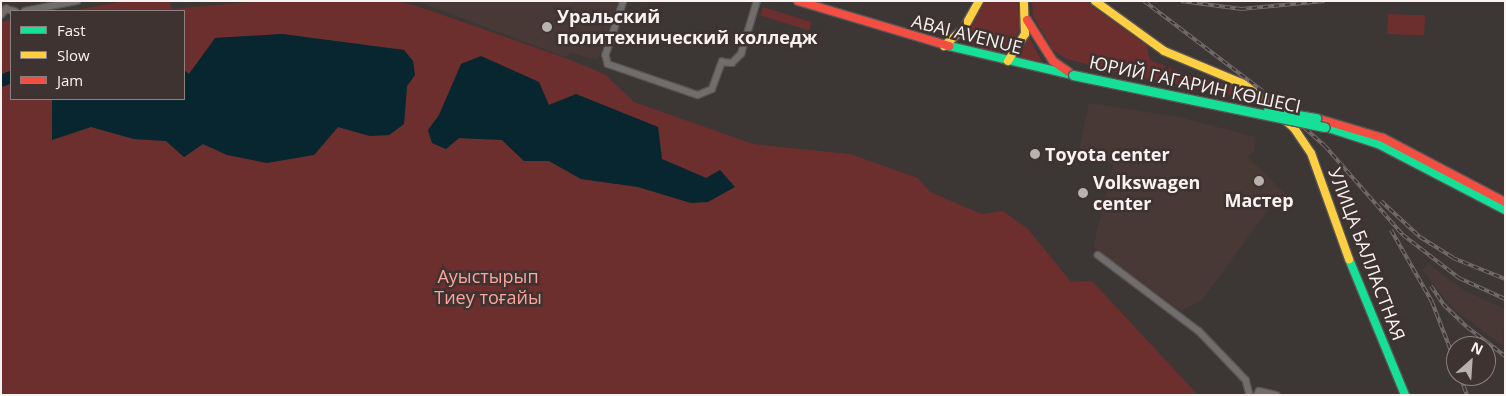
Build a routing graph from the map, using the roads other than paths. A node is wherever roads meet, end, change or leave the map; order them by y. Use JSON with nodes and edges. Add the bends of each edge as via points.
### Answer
{"nodes":[{"id":1,"x":76,"y":1,"type":"edge"},
{"id":2,"x":624,"y":1,"type":"edge"},
{"id":3,"x":757,"y":1,"type":"edge"},
{"id":4,"x":798,"y":1,"type":"edge"},
{"id":5,"x":979,"y":1,"type":"edge"},
{"id":6,"x":1095,"y":1,"type":"edge"},
{"id":7,"x":1024,"y":2,"type":"edge"},
{"id":8,"x":11,"y":10,"type":"edge"},
{"id":9,"x":30,"y":10,"type":"edge"},
{"id":10,"x":1,"y":15,"type":"edge"},
{"id":11,"x":1026,"y":20,"type":"junction"},
{"id":12,"x":944,"y":46,"type":"junction"},
{"id":13,"x":1008,"y":60,"type":"junction"},
{"id":14,"x":1073,"y":75,"type":"junction"},
{"id":15,"x":1505,"y":202,"type":"edge"},
{"id":16,"x":1505,"y":210,"type":"edge"},
{"id":17,"x":1098,"y":255,"type":"dead end"},
{"id":18,"x":1250,"y":395,"type":"edge"},
{"id":19,"x":1258,"y":395,"type":"edge"},
{"id":20,"x":1277,"y":395,"type":"edge"},
{"id":21,"x":1405,"y":395,"type":"edge"}],
"edges":[{"from":1,"to":9,"type":"street"},
{"from":2,"to":3,"type":"street","via":[[606,55],[608,64],[698,94],[712,89],[722,62],[732,63],[741,54]]},
{"from":4,"to":12,"type":"main road","name":"ABAI AVENUE"},
{"from":5,"to":12,"type":"main road","via":[[964,28]]},
{"from":6,"to":21,"type":"main road","name":"УЛИЦА БАЛЛАСТНАЯ","via":[[1164,51],[1246,85],[1294,128],[1304,141],[1320,176],[1341,240]]},
{"from":7,"to":11,"type":"main road"},
{"from":8,"to":10,"type":"street","via":[[6,9]]},
{"from":11,"to":13,"type":"main road","via":[[1022,41]]},
{"from":11,"to":14,"type":"main road","via":[[1053,61]]},
{"from":12,"to":13,"type":"main road","name":"ABAI AVENUE"},
{"from":13,"to":14,"type":"main road","name":"ABAI AVENUE"},
{"from":14,"to":15,"type":"main road","name":"ЮРИЙ ГАГАРИН КӨШЕСІ","bridge":true,"via":[[1316,118],[1383,138]]},
{"from":14,"to":16,"type":"main road","name":"ЮРИЙ ГАГАРИН КӨШЕСІ","bridge":true,"via":[[1325,127],[1378,144]]},
{"from":17,"to":18,"type":"street","via":[[1199,331],[1246,380]]},
{"from":19,"to":20,"type":"street","via":[[1259,391]]}]}
